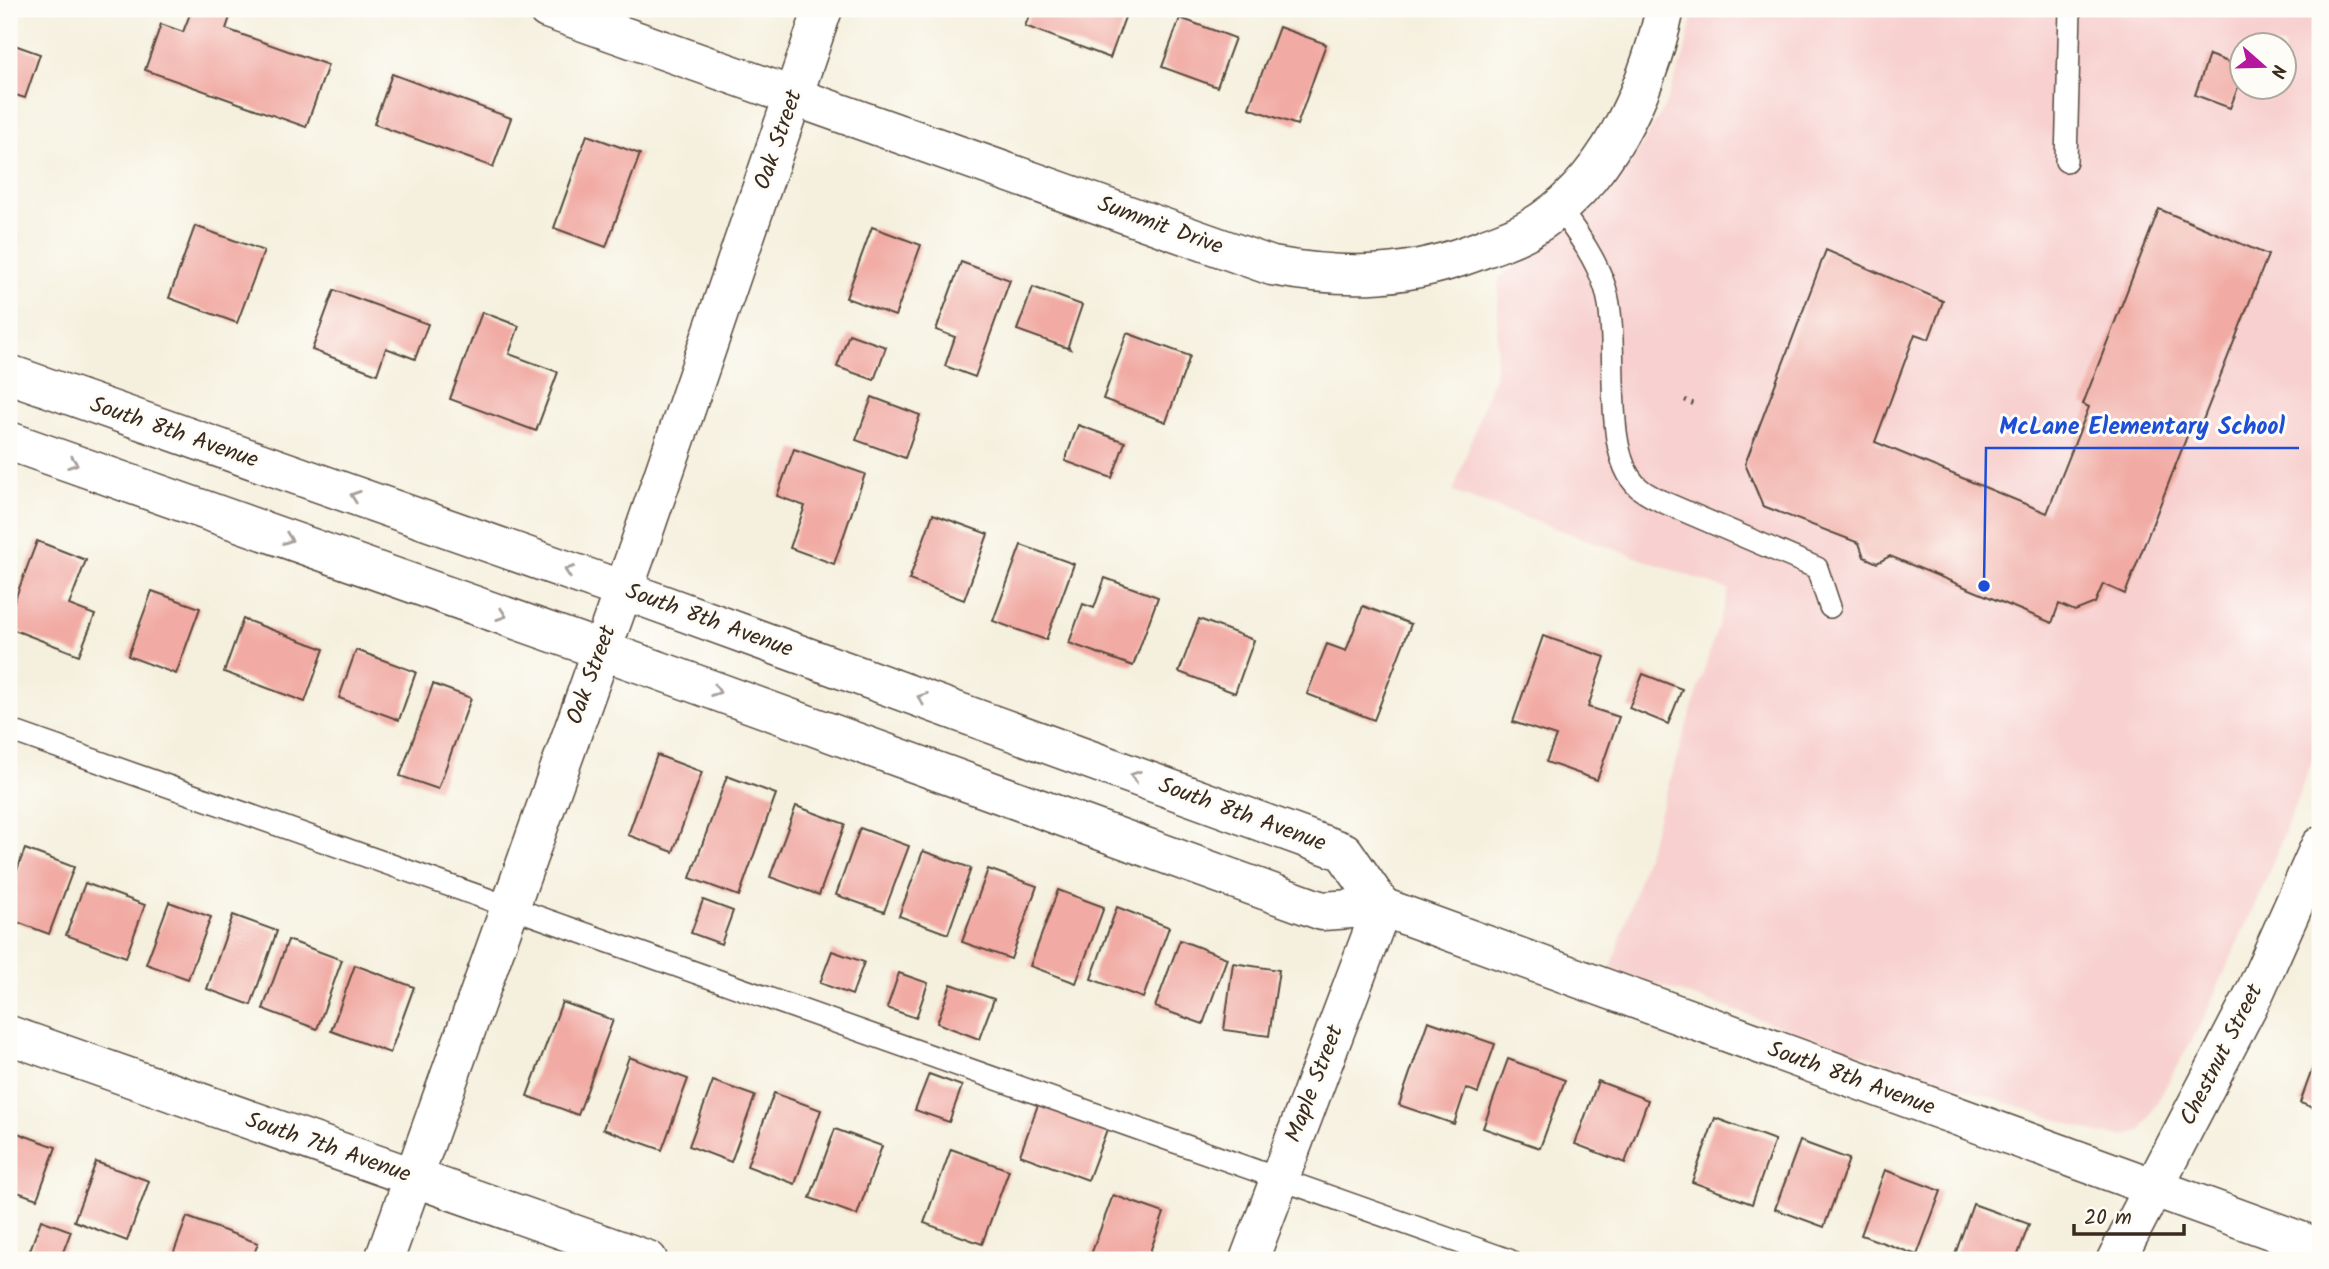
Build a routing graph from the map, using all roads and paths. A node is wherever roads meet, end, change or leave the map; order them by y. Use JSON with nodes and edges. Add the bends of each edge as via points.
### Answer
{"nodes":[{"id":1,"x":547,"y":9,"type":"edge"},
{"id":2,"x":823,"y":9,"type":"edge"},
{"id":3,"x":1665,"y":9,"type":"edge"},
{"id":4,"x":2070,"y":9,"type":"edge"},
{"id":5,"x":794,"y":95,"type":"junction"},
{"id":6,"x":2066,"y":161,"type":"dead end"},
{"id":7,"x":1559,"y":208,"type":"junction"},
{"id":8,"x":9,"y":374,"type":"edge"},
{"id":9,"x":1685,"y":400,"type":"dead end"},
{"id":10,"x":1696,"y":405,"type":"dead end"},
{"id":11,"x":9,"y":441,"type":"edge"},
{"id":12,"x":623,"y":590,"type":"junction"},
{"id":13,"x":1830,"y":607,"type":"dead end"},
{"id":14,"x":602,"y":650,"type":"junction"},
{"id":15,"x":9,"y":730,"type":"edge"},
{"id":16,"x":2320,"y":846,"type":"edge"},
{"id":17,"x":510,"y":907,"type":"junction"},
{"id":18,"x":1382,"y":907,"type":"junction"},
{"id":19,"x":9,"y":1035,"type":"edge"},
{"id":20,"x":413,"y":1178,"type":"junction"},
{"id":21,"x":1280,"y":1179,"type":"junction"},
{"id":22,"x":2154,"y":1190,"type":"junction"},
{"id":23,"x":2320,"y":1248,"type":"edge"},
{"id":24,"x":384,"y":1260,"type":"edge"},
{"id":25,"x":648,"y":1260,"type":"edge"},
{"id":26,"x":1249,"y":1260,"type":"edge"},
{"id":27,"x":1509,"y":1260,"type":"edge"},
{"id":28,"x":2116,"y":1260,"type":"edge"}],
"edges":[{"from":1,"to":5,"type":"street","name":"Summit Drive"},
{"from":2,"to":5,"type":"street","name":"Oak Street"},
{"from":3,"to":7,"type":"street","name":"Summit Drive","via":[[1656,50],[1629,117],[1588,179]]},
{"from":4,"to":6,"type":"lane"},
{"from":5,"to":7,"type":"street","name":"Summit Drive","via":[[1272,266],[1321,275],[1371,276],[1433,268],[1529,229]]},
{"from":5,"to":12,"type":"street","name":"Oak Street"},
{"from":7,"to":13,"type":"lane","via":[[1585,244],[1605,288],[1612,321],[1621,461],[1637,486],[1661,502],[1818,568]]},
{"from":12,"to":8,"type":"street","name":"South 8th Avenue","one_way":true},
{"from":9,"to":10,"type":"path"},
{"from":11,"to":14,"type":"street","name":"South 8th Avenue","one_way":true},
{"from":12,"to":14,"type":"street","name":"Oak Street"},
{"from":18,"to":12,"type":"street","name":"South 8th Avenue","one_way":true,"via":[[1344,852]]},
{"from":14,"to":17,"type":"street","name":"Oak Street"},
{"from":14,"to":18,"type":"street","name":"South 8th Avenue","one_way":true,"via":[[1322,911]]},
{"from":15,"to":17,"type":"lane"},
{"from":16,"to":22,"type":"street","name":"Chestnut Street","via":[[2254,994]]},
{"from":17,"to":20,"type":"street","name":"Oak Street"},
{"from":17,"to":21,"type":"lane"},
{"from":18,"to":21,"type":"street","name":"Maple Street"},
{"from":18,"to":22,"type":"street","name":"South 8th Avenue"},
{"from":19,"to":20,"type":"street","name":"South 7th Avenue"},
{"from":20,"to":24,"type":"street","name":"Oak Street"},
{"from":20,"to":25,"type":"street","name":"South 7th Avenue"},
{"from":21,"to":26,"type":"street","name":"Maple Street"},
{"from":21,"to":27,"type":"lane"},
{"from":22,"to":23,"type":"street","name":"South 8th Avenue"},
{"from":22,"to":28,"type":"street","name":"Chestnut Street"}]}
